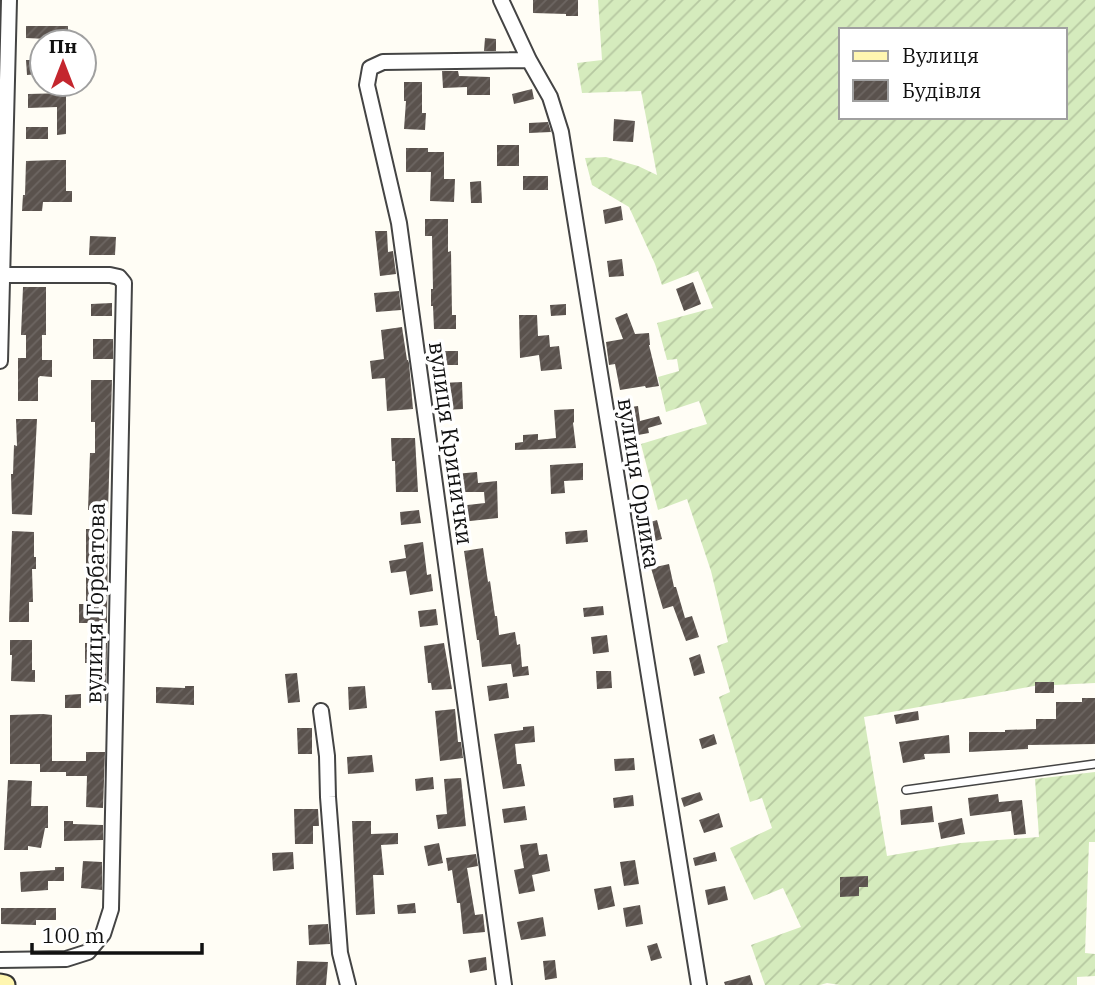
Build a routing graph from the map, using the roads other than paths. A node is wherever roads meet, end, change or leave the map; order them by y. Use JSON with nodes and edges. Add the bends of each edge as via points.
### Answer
{"nodes":[{"id":1,"x":9,"y":0,"type":"edge"},
{"id":2,"x":501,"y":0,"type":"edge"},
{"id":3,"x":528,"y":60,"type":"junction"},
{"id":4,"x":3,"y":275,"type":"junction"},
{"id":5,"x":0,"y":361,"type":"edge"},
{"id":6,"x":321,"y":710,"type":"dead end"},
{"id":7,"x":1095,"y":764,"type":"edge"},
{"id":8,"x":906,"y":790,"type":"dead end"},
{"id":9,"x":0,"y":960,"type":"edge"},
{"id":10,"x":348,"y":985,"type":"edge"},
{"id":11,"x":504,"y":985,"type":"edge"},
{"id":12,"x":699,"y":985,"type":"edge"}],
"edges":[{"from":1,"to":4,"type":"street"},
{"from":2,"to":3,"type":"street","name":"вулиця Орлика"},
{"from":3,"to":11,"type":"street","name":"вулиця Кринички","via":[[383,62],[370,68],[367,85],[399,223]]},
{"from":3,"to":12,"type":"street","name":"вулиця Орлика","via":[[551,97],[561,132]]},
{"from":4,"to":5,"type":"street"},
{"from":4,"to":9,"type":"street","name":"вулиця Горбатова","via":[[110,275],[124,283],[111,909],[103,934],[88,952],[66,959]]},
{"from":6,"to":10,"type":"street","via":[[340,953]]},
{"from":7,"to":8,"type":"lane"}]}
